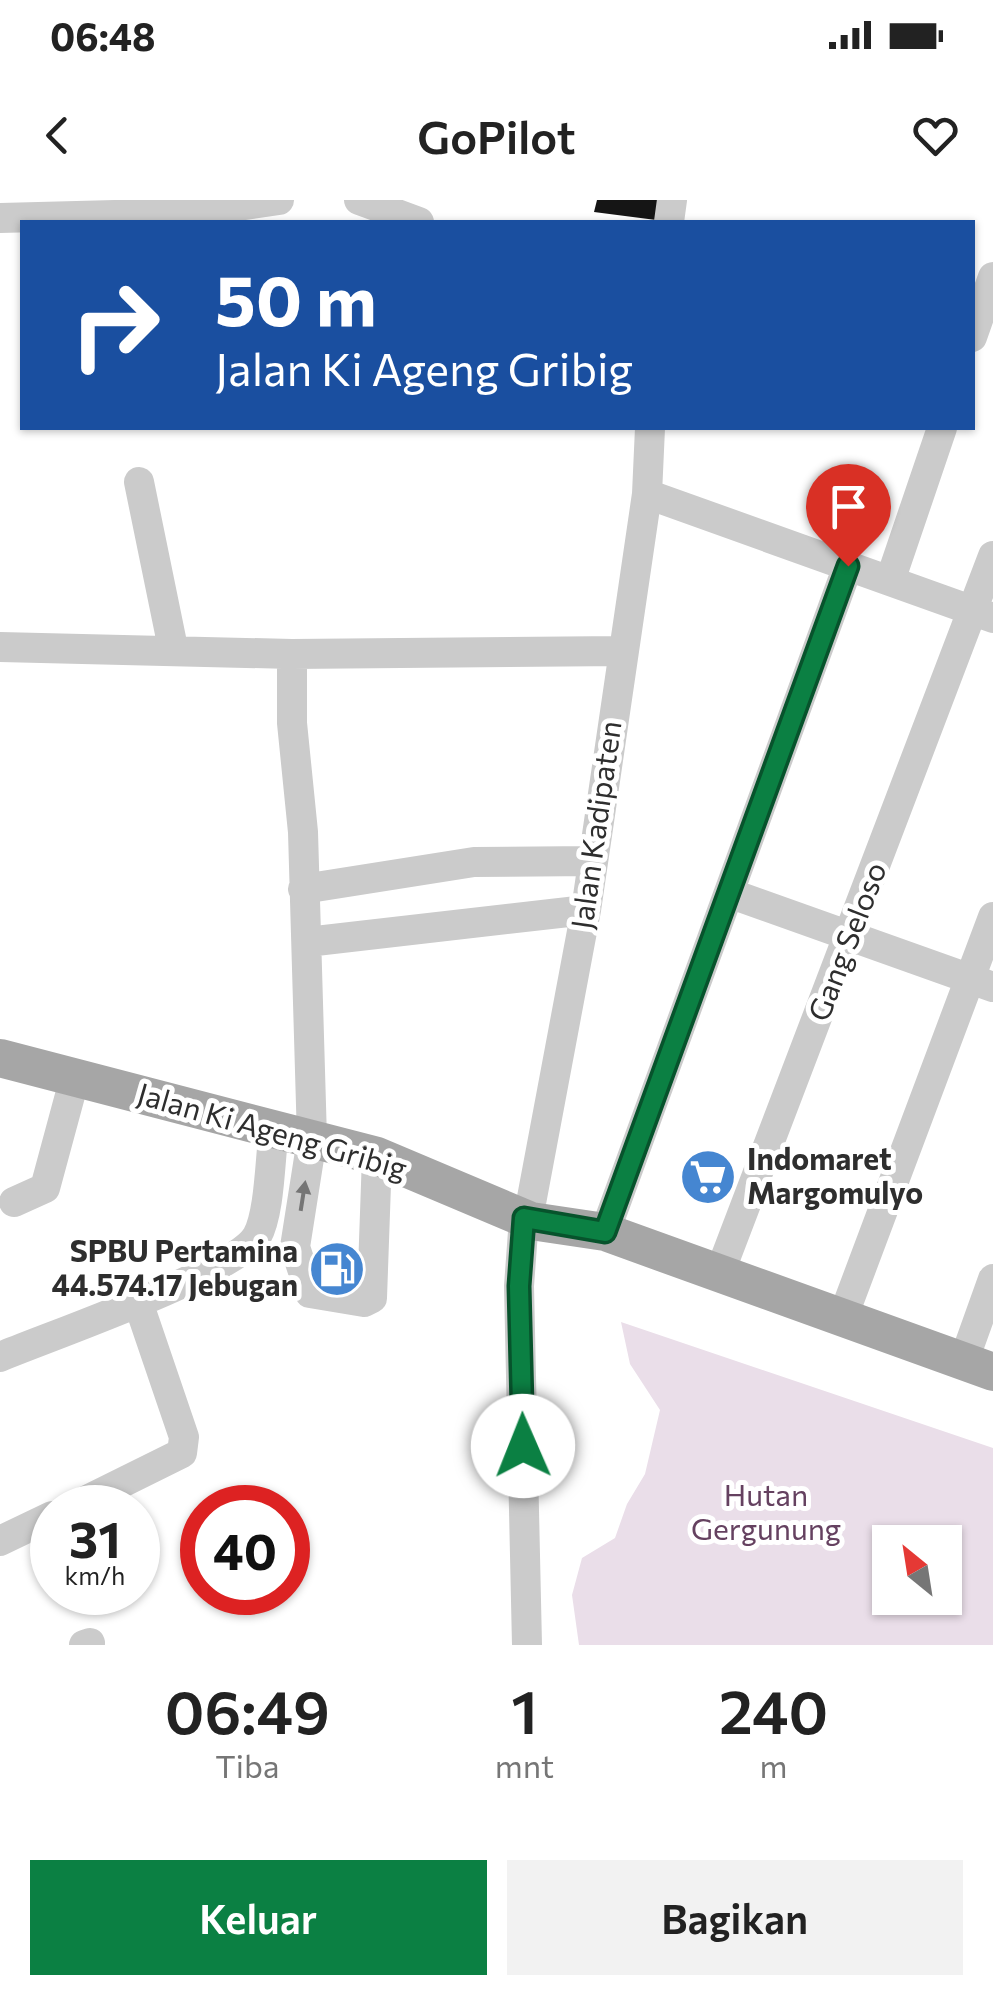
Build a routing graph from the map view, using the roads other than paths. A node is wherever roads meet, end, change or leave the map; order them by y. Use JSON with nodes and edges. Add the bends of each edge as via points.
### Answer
{"nodes":[{"id":1,"x":279,"y":200,"type":"edge"},
{"id":2,"x":359,"y":200,"type":"edge"},
{"id":3,"x":190,"y":206,"type":"edge"},
{"id":4,"x":0,"y":218,"type":"edge"},
{"id":5,"x":414,"y":220,"type":"edge"},
{"id":6,"x":993,"y":277,"type":"edge"},
{"id":7,"x":975,"y":328,"type":"edge"},
{"id":8,"x":650,"y":430,"type":"edge"},
{"id":9,"x":941,"y":430,"type":"edge"},
{"id":10,"x":140,"y":482,"type":"dead end"},
{"id":11,"x":648,"y":494,"type":"junction"},
{"id":12,"x":993,"y":556,"type":"edge"},
{"id":13,"x":848,"y":566,"type":"junction"},
{"id":14,"x":890,"y":581,"type":"junction"},
{"id":15,"x":983,"y":614,"type":"edge"},
{"id":16,"x":0,"y":647,"type":"edge"},
{"id":17,"x":172,"y":648,"type":"junction"},
{"id":18,"x":622,"y":651,"type":"junction"},
{"id":19,"x":292,"y":654,"type":"junction"},
{"id":20,"x":592,"y":861,"type":"junction"},
{"id":21,"x":304,"y":889,"type":"junction"},
{"id":22,"x":730,"y":893,"type":"junction"},
{"id":23,"x":586,"y":910,"type":"junction"},
{"id":24,"x":993,"y":917,"type":"edge"},
{"id":25,"x":851,"y":935,"type":"junction"},
{"id":26,"x":308,"y":942,"type":"junction"},
{"id":27,"x":981,"y":983,"type":"edge"},
{"id":28,"x":0,"y":1058,"type":"edge"},
{"id":29,"x":75,"y":1077,"type":"junction"},
{"id":30,"x":274,"y":1130,"type":"junction"},
{"id":31,"x":312,"y":1139,"type":"junction"},
{"id":32,"x":376,"y":1156,"type":"junction"},
{"id":33,"x":14,"y":1202,"type":"dead end"},
{"id":34,"x":527,"y":1225,"type":"junction"},
{"id":35,"x":605,"y":1232,"type":"junction"},
{"id":36,"x":720,"y":1272,"type":"junction"},
{"id":37,"x":993,"y":1279,"type":"edge"},
{"id":38,"x":137,"y":1299,"type":"junction"},
{"id":39,"x":844,"y":1314,"type":"junction"},
{"id":40,"x":0,"y":1356,"type":"edge"},
{"id":41,"x":978,"y":1366,"type":"edge"},
{"id":42,"x":117,"y":1485,"type":"edge"},
{"id":43,"x":30,"y":1527,"type":"edge"},
{"id":44,"x":0,"y":1541,"type":"edge"},
{"id":45,"x":527,"y":1645,"type":"edge"}],
"edges":[{"from":1,"to":3,"type":"street"},
{"from":2,"to":5,"type":"street"},
{"from":3,"to":4,"type":"street"},
{"from":6,"to":7,"type":"street"},
{"from":8,"to":11,"type":"street","name":"Jalan Kadipaten"},
{"from":9,"to":14,"type":"street"},
{"from":10,"to":17,"type":"street"},
{"from":11,"to":13,"type":"street"},
{"from":11,"to":18,"type":"street","name":"Jalan Kadipaten"},
{"from":12,"to":15,"type":"street","name":"Gang Seloso"},
{"from":13,"to":14,"type":"street"},
{"from":13,"to":22,"type":"street"},
{"from":14,"to":15,"type":"street"},
{"from":15,"to":25,"type":"street","name":"Gang Seloso"},
{"from":16,"to":17,"type":"street"},
{"from":17,"to":19,"type":"street"},
{"from":18,"to":19,"type":"street"},
{"from":18,"to":20,"type":"street","name":"Jalan Kadipaten"},
{"from":19,"to":21,"type":"street"},
{"from":20,"to":21,"type":"street","via":[[474,862]]},
{"from":20,"to":23,"type":"street","name":"Jalan Kadipaten"},
{"from":21,"to":26,"type":"street"},
{"from":22,"to":25,"type":"street"},
{"from":22,"to":35,"type":"street"},
{"from":23,"to":26,"type":"street"},
{"from":23,"to":34,"type":"street","name":"Jalan Kadipaten"},
{"from":24,"to":27,"type":"street"},
{"from":25,"to":27,"type":"street"},
{"from":25,"to":36,"type":"street","name":"Gang Seloso"},
{"from":26,"to":31,"type":"street"},
{"from":27,"to":39,"type":"street"},
{"from":28,"to":29,"type":"main road","name":"Jalan Ki Ageng Gribig"},
{"from":29,"to":30,"type":"main road","name":"Jalan Ki Ageng Gribig"},
{"from":29,"to":33,"type":"street","via":[[45,1188]]},
{"from":30,"to":31,"type":"main road","name":"Jalan Ki Ageng Gribig"},
{"from":30,"to":38,"type":"street","via":[[255,1239],[223,1262]]},
{"from":31,"to":32,"type":"main road","name":"Jalan Ki Ageng Gribig"},
{"from":32,"to":31,"type":"street","one_way":true,"via":[[372,1298],[323,1299],[306,1288],[295,1247]]},
{"from":32,"to":34,"type":"main road","name":"Jalan Ki Ageng Gribig"},
{"from":34,"to":35,"type":"main road","name":"Jalan Ki Ageng Gribig"},
{"from":34,"to":45,"type":"street","name":"Jalan Kadipaten","via":[[519,1286]]},
{"from":35,"to":36,"type":"main road","name":"Jalan Ki Ageng Gribig"},
{"from":36,"to":39,"type":"main road","name":"Jalan Ki Ageng Gribig"},
{"from":37,"to":41,"type":"street"},
{"from":38,"to":40,"type":"street"},
{"from":38,"to":42,"type":"street","via":[[184,1437],[182,1453]]},
{"from":39,"to":41,"type":"main road","name":"Jalan Ki Ageng Gribig"},
{"from":43,"to":44,"type":"street"}]}
